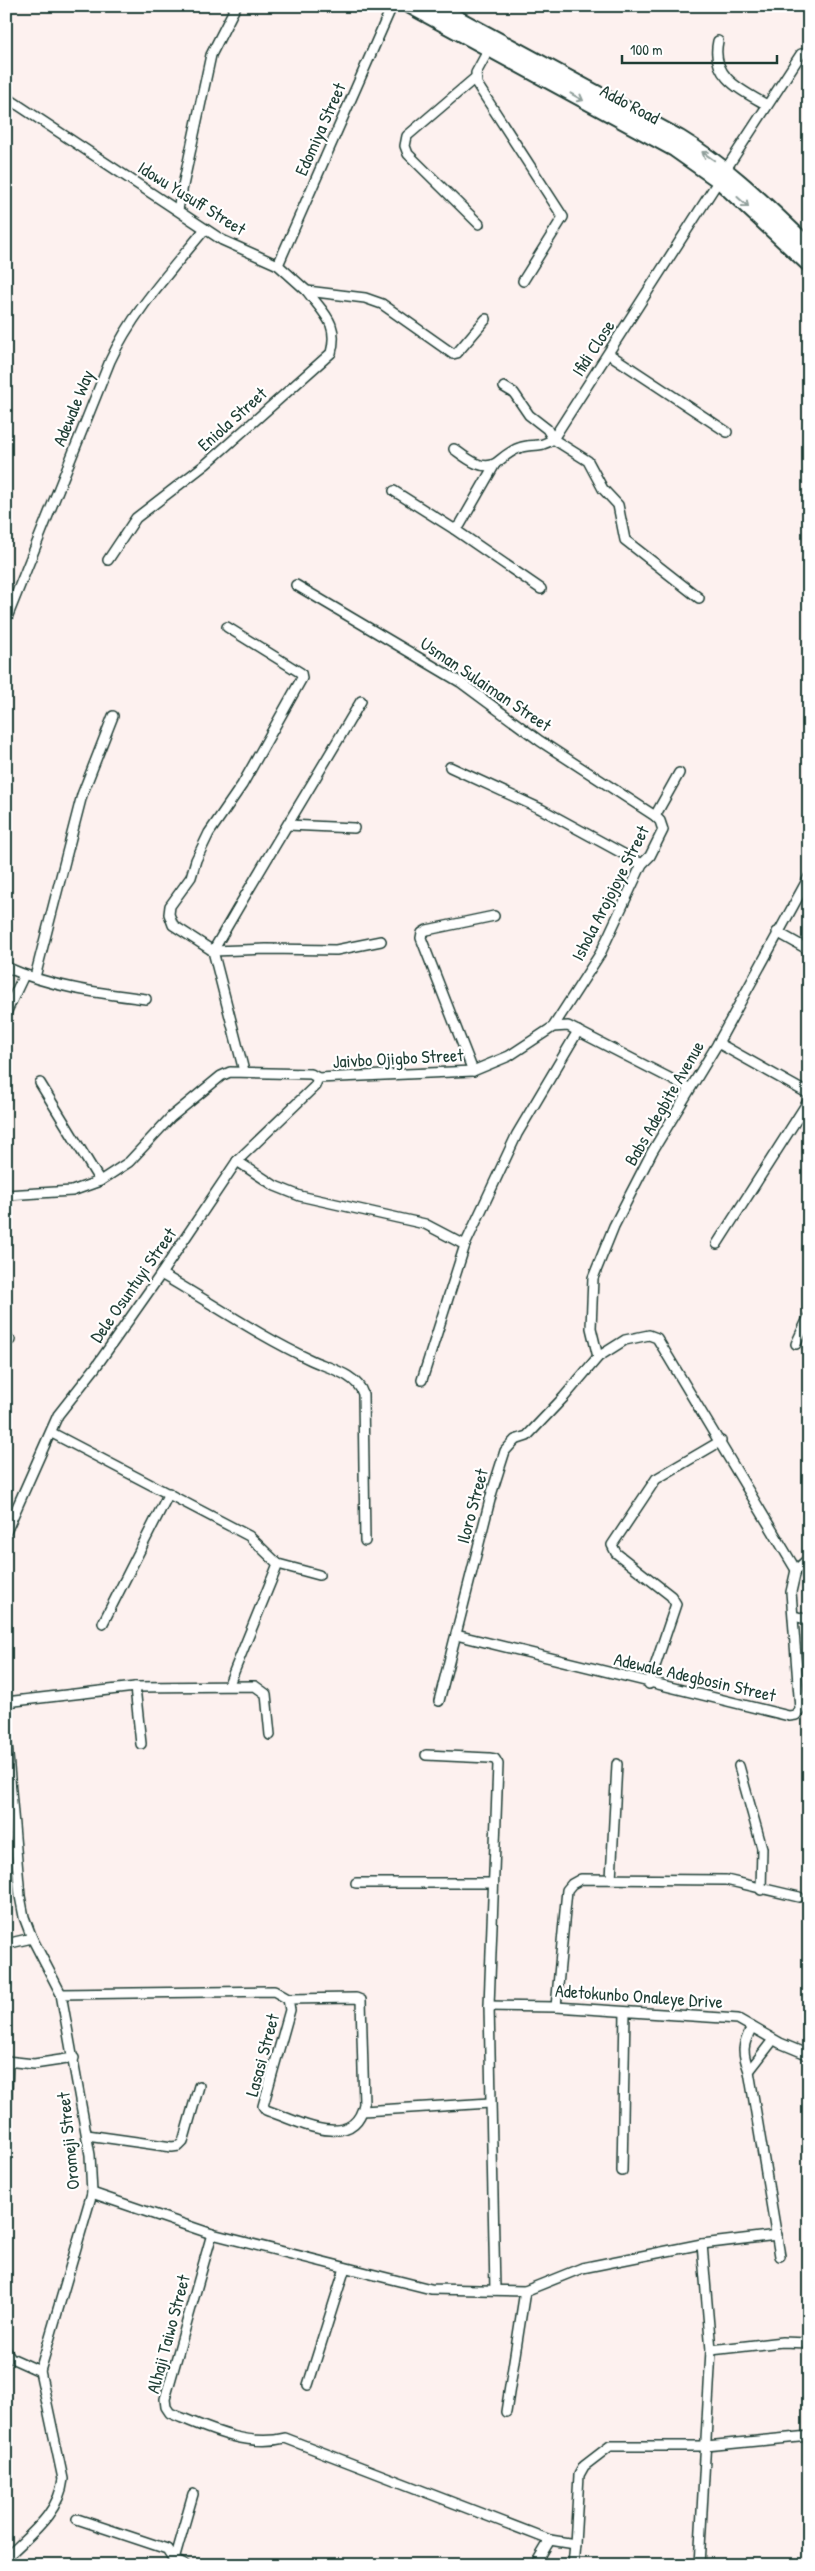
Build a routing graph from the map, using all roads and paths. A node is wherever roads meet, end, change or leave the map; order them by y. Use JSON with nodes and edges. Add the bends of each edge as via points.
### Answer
{"nodes":[{"id":1,"x":236,"y":6,"type":"edge"},
{"id":2,"x":392,"y":6,"type":"edge"},
{"id":3,"x":411,"y":6,"type":"edge"},
{"id":4,"x":434,"y":6,"type":"edge"},
{"id":5,"x":718,"y":41,"type":"dead end"},
{"id":6,"x":489,"y":49,"type":"junction"},
{"id":7,"x":801,"y":54,"type":"dead end"},
{"id":8,"x":475,"y":78,"type":"junction"},
{"id":9,"x":6,"y":97,"type":"edge"},
{"id":10,"x":768,"y":106,"type":"junction"},
{"id":11,"x":723,"y":175,"type":"junction"},
{"id":12,"x":178,"y":209,"type":"junction"},
{"id":13,"x":479,"y":224,"type":"dead end"},
{"id":14,"x":205,"y":229,"type":"junction"},
{"id":15,"x":809,"y":247,"type":"edge"},
{"id":16,"x":809,"y":264,"type":"edge"},
{"id":17,"x":278,"y":265,"type":"junction"},
{"id":18,"x":523,"y":280,"type":"dead end"},
{"id":19,"x":307,"y":291,"type":"junction"},
{"id":20,"x":486,"y":319,"type":"dead end"},
{"id":21,"x":609,"y":354,"type":"junction"},
{"id":22,"x":504,"y":387,"type":"dead end"},
{"id":23,"x":727,"y":432,"type":"dead end"},
{"id":24,"x":553,"y":439,"type":"junction"},
{"id":25,"x":454,"y":449,"type":"dead end"},
{"id":26,"x":495,"y":464,"type":"junction"},
{"id":27,"x":394,"y":491,"type":"dead end"},
{"id":28,"x":454,"y":529,"type":"junction"},
{"id":29,"x":108,"y":560,"type":"dead end"},
{"id":30,"x":296,"y":585,"type":"dead end"},
{"id":31,"x":541,"y":590,"type":"dead end"},
{"id":32,"x":699,"y":598,"type":"dead end"},
{"id":33,"x":8,"y":607,"type":"edge"},
{"id":34,"x":6,"y":620,"type":"edge"},
{"id":35,"x":227,"y":627,"type":"dead end"},
{"id":36,"x":362,"y":701,"type":"dead end"},
{"id":37,"x":113,"y":716,"type":"dead end"},
{"id":38,"x":450,"y":768,"type":"dead end"},
{"id":39,"x":679,"y":774,"type":"dead end"},
{"id":40,"x":655,"y":816,"type":"junction"},
{"id":41,"x":288,"y":825,"type":"junction"},
{"id":42,"x":354,"y":828,"type":"dead end"},
{"id":43,"x":642,"y":864,"type":"junction"},
{"id":44,"x":809,"y":877,"type":"edge"},
{"id":45,"x":494,"y":916,"type":"dead end"},
{"id":46,"x":777,"y":932,"type":"junction"},
{"id":47,"x":381,"y":941,"type":"dead end"},
{"id":48,"x":809,"y":950,"type":"edge"},
{"id":49,"x":213,"y":951,"type":"junction"},
{"id":50,"x":6,"y":966,"type":"edge"},
{"id":51,"x":24,"y":975,"type":"junction"},
{"id":52,"x":35,"y":977,"type":"junction"},
{"id":53,"x":146,"y":999,"type":"dead end"},
{"id":54,"x":6,"y":1013,"type":"edge"},
{"id":55,"x":554,"y":1026,"type":"junction"},
{"id":56,"x":578,"y":1031,"type":"junction"},
{"id":57,"x":718,"y":1042,"type":"junction"},
{"id":58,"x":244,"y":1070,"type":"junction"},
{"id":59,"x":473,"y":1071,"type":"junction"},
{"id":60,"x":318,"y":1078,"type":"junction"},
{"id":61,"x":40,"y":1082,"type":"dead end"},
{"id":62,"x":689,"y":1088,"type":"junction"},
{"id":63,"x":809,"y":1094,"type":"edge"},
{"id":64,"x":809,"y":1100,"type":"edge"},
{"id":65,"x":237,"y":1161,"type":"junction"},
{"id":66,"x":100,"y":1181,"type":"junction"},
{"id":67,"x":6,"y":1195,"type":"edge"},
{"id":68,"x":717,"y":1244,"type":"dead end"},
{"id":69,"x":465,"y":1245,"type":"junction"},
{"id":70,"x":161,"y":1274,"type":"junction"},
{"id":71,"x":809,"y":1316,"type":"edge"},
{"id":72,"x":796,"y":1344,"type":"dead end"},
{"id":73,"x":598,"y":1357,"type":"junction"},
{"id":74,"x":422,"y":1380,"type":"dead end"},
{"id":75,"x":52,"y":1433,"type":"junction"},
{"id":76,"x":721,"y":1441,"type":"junction"},
{"id":77,"x":169,"y":1493,"type":"junction"},
{"id":78,"x":6,"y":1532,"type":"edge"},
{"id":79,"x":365,"y":1541,"type":"dead end"},
{"id":80,"x":809,"y":1558,"type":"edge"},
{"id":81,"x":278,"y":1564,"type":"junction"},
{"id":82,"x":796,"y":1570,"type":"junction"},
{"id":83,"x":319,"y":1575,"type":"dead end"},
{"id":84,"x":794,"y":1616,"type":"junction"},
{"id":85,"x":809,"y":1620,"type":"edge"},
{"id":86,"x":103,"y":1622,"type":"dead end"},
{"id":87,"x":456,"y":1635,"type":"junction"},
{"id":88,"x":229,"y":1684,"type":"junction"},
{"id":89,"x":649,"y":1684,"type":"junction"},
{"id":90,"x":135,"y":1687,"type":"junction"},
{"id":91,"x":439,"y":1701,"type":"dead end"},
{"id":92,"x":6,"y":1702,"type":"edge"},
{"id":93,"x":6,"y":1732,"type":"edge"},
{"id":94,"x":270,"y":1735,"type":"dead end"},
{"id":95,"x":141,"y":1744,"type":"dead end"},
{"id":96,"x":426,"y":1755,"type":"dead end"},
{"id":97,"x":616,"y":1764,"type":"dead end"},
{"id":98,"x":739,"y":1766,"type":"dead end"},
{"id":99,"x":611,"y":1879,"type":"junction"},
{"id":100,"x":356,"y":1883,"type":"dead end"},
{"id":101,"x":493,"y":1883,"type":"junction"},
{"id":102,"x":761,"y":1890,"type":"junction"},
{"id":103,"x":799,"y":1897,"type":"dead end"},
{"id":104,"x":32,"y":1938,"type":"junction"},
{"id":105,"x":6,"y":1944,"type":"edge"},
{"id":106,"x":61,"y":1994,"type":"junction"},
{"id":107,"x":288,"y":1999,"type":"junction"},
{"id":108,"x":489,"y":2006,"type":"junction"},
{"id":109,"x":556,"y":2007,"type":"junction"},
{"id":110,"x":625,"y":2012,"type":"junction"},
{"id":111,"x":752,"y":2027,"type":"junction"},
{"id":112,"x":773,"y":2040,"type":"junction"},
{"id":113,"x":809,"y":2055,"type":"edge"},
{"id":114,"x":74,"y":2058,"type":"junction"},
{"id":115,"x":7,"y":2061,"type":"edge"},
{"id":116,"x":749,"y":2071,"type":"junction"},
{"id":117,"x":199,"y":2086,"type":"dead end"},
{"id":118,"x":490,"y":2103,"type":"junction"},
{"id":119,"x":363,"y":2111,"type":"junction"},
{"id":120,"x":6,"y":2117,"type":"edge"},
{"id":121,"x":87,"y":2136,"type":"junction"},
{"id":122,"x":622,"y":2172,"type":"dead end"},
{"id":123,"x":92,"y":2193,"type":"junction"},
{"id":124,"x":212,"y":2234,"type":"junction"},
{"id":125,"x":777,"y":2235,"type":"junction"},
{"id":126,"x":702,"y":2244,"type":"junction"},
{"id":127,"x":780,"y":2256,"type":"dead end"},
{"id":128,"x":345,"y":2268,"type":"junction"},
{"id":129,"x":495,"y":2290,"type":"junction"},
{"id":130,"x":525,"y":2291,"type":"junction"},
{"id":131,"x":809,"y":2344,"type":"edge"},
{"id":132,"x":711,"y":2350,"type":"junction"},
{"id":133,"x":6,"y":2351,"type":"edge"},
{"id":134,"x":40,"y":2371,"type":"junction"},
{"id":135,"x":308,"y":2384,"type":"dead end"},
{"id":136,"x":506,"y":2412,"type":"dead end"},
{"id":137,"x":809,"y":2436,"type":"edge"},
{"id":138,"x":706,"y":2446,"type":"junction"},
{"id":139,"x":193,"y":2494,"type":"dead end"},
{"id":140,"x":77,"y":2519,"type":"dead end"},
{"id":141,"x":550,"y":2540,"type":"junction"},
{"id":142,"x":574,"y":2544,"type":"junction"},
{"id":143,"x":6,"y":2558,"type":"edge"},
{"id":144,"x":174,"y":2560,"type":"junction"},
{"id":145,"x":185,"y":2565,"type":"edge"},
{"id":146,"x":535,"y":2565,"type":"edge"},
{"id":147,"x":573,"y":2565,"type":"edge"},
{"id":148,"x":699,"y":2565,"type":"edge"}],
"edges":[{"from":1,"to":12,"type":"street","via":[[211,56]]},
{"from":2,"to":17,"type":"street","name":"Edomiya Street"},
{"from":3,"to":6,"type":"main road","name":"Addo Road"},
{"from":11,"to":4,"type":"main road","name":"Addo Road","one_way":true,"via":[[679,138]]},
{"from":5,"to":10,"type":"street","via":[[715,52],[722,75]]},
{"from":6,"to":8,"type":"street"},
{"from":6,"to":11,"type":"main road","name":"Addo Road","one_way":true},
{"from":7,"to":10,"type":"street","name":"Ifidi Close"},
{"from":8,"to":13,"type":"street","via":[[407,136],[405,146],[408,154]]},
{"from":8,"to":18,"type":"street","via":[[562,217]]},
{"from":9,"to":12,"type":"street","name":"Idowu Yusuff Street"},
{"from":10,"to":11,"type":"street","name":"Ifidi Close"},
{"from":11,"to":15,"type":"main road","name":"Addo Road"},
{"from":11,"to":16,"type":"main road","name":"Addo Road","one_way":true},
{"from":11,"to":21,"type":"street","name":"Ifidi Close"},
{"from":12,"to":14,"type":"street","name":"Idowu Yusuff Street"},
{"from":14,"to":17,"type":"street","name":"Idowu Yusuff Street"},
{"from":14,"to":33,"type":"street","name":"Adewale Way","via":[[122,334]]},
{"from":17,"to":19,"type":"street","name":"Idowu Yusuff Street"},
{"from":19,"to":20,"type":"street","via":[[365,298],[382,304],[453,354]]},
{"from":19,"to":29,"type":"street","name":"Eniola Street","via":[[334,327],[330,353],[206,464],[136,518]]},
{"from":21,"to":23,"type":"street"},
{"from":21,"to":24,"type":"street","name":"Ifidi Close"},
{"from":22,"to":24,"type":"street","via":[[514,393],[529,415],[547,429]]},
{"from":24,"to":26,"type":"street","via":[[538,447],[522,447]]},
{"from":24,"to":32,"type":"street","via":[[588,461],[603,489],[618,506],[625,540]]},
{"from":25,"to":26,"type":"street","via":[[476,463]]},
{"from":26,"to":28,"type":"street","via":[[460,525]]},
{"from":27,"to":28,"type":"street"},
{"from":28,"to":31,"type":"street"},
{"from":30,"to":40,"type":"street","name":"Usman Sulaiman Street","via":[[460,682],[540,741]]},
{"from":33,"to":34,"type":"street","name":"Adewale Way"},
{"from":35,"to":49,"type":"street","via":[[301,672],[302,678],[242,786],[209,833],[191,877],[170,906],[173,925]]},
{"from":36,"to":41,"type":"street"},
{"from":37,"to":52,"type":"street","via":[[82,796]]},
{"from":38,"to":43,"type":"street","via":[[541,809]]},
{"from":39,"to":40,"type":"street","name":"Ishola Arojojoye Street"},
{"from":40,"to":43,"type":"street","name":"Ishola Arojojoye Street","via":[[663,830],[650,856]]},
{"from":41,"to":42,"type":"street"},
{"from":41,"to":49,"type":"street","via":[[271,848]]},
{"from":43,"to":55,"type":"street","name":"Ishola Arojojoye Street","via":[[600,954]]},
{"from":44,"to":46,"type":"street","name":"Babs Adegbite Avenue"},
{"from":45,"to":59,"type":"street","via":[[427,930],[421,938]]},
{"from":46,"to":48,"type":"street"},
{"from":46,"to":57,"type":"street","name":"Babs Adegbite Avenue"},
{"from":47,"to":49,"type":"street","via":[[336,950]]},
{"from":49,"to":58,"type":"street"},
{"from":50,"to":51,"type":"street"},
{"from":51,"to":52,"type":"street"},
{"from":51,"to":54,"type":"street"},
{"from":52,"to":53,"type":"street","via":[[83,991]]},
{"from":55,"to":56,"type":"street","via":[[568,1026]]},
{"from":55,"to":59,"type":"street","name":"Jaivbo Ojigbo Street","via":[[509,1056]]},
{"from":56,"to":62,"type":"street"},
{"from":56,"to":69,"type":"street","via":[[517,1134]]},
{"from":57,"to":62,"type":"street","name":"Babs Adegbite Avenue"},
{"from":57,"to":63,"type":"street"},
{"from":58,"to":60,"type":"street","name":"Jaivbo Ojigbo Street","via":[[311,1074]]},
{"from":58,"to":66,"type":"street","name":"Jaivbo Ojigbo Street","via":[[221,1076],[172,1116],[129,1162]]},
{"from":59,"to":60,"type":"street","name":"Jaivbo Ojigbo Street"},
{"from":60,"to":65,"type":"street","name":"Dele Osuntuyi Street","via":[[315,1086]]},
{"from":61,"to":66,"type":"street"},
{"from":62,"to":73,"type":"street","name":"Babs Adegbite Avenue","via":[[614,1226],[593,1278],[591,1328]]},
{"from":64,"to":68,"type":"street"},
{"from":65,"to":69,"type":"street","via":[[274,1186],[300,1196],[425,1224]]},
{"from":65,"to":70,"type":"street","name":"Dele Osuntuyi Street"},
{"from":66,"to":67,"type":"street","name":"Jaivbo Ojigbo Street","via":[[72,1191]]},
{"from":69,"to":74,"type":"street"},
{"from":70,"to":75,"type":"street","name":"Dele Osuntuyi Street","via":[[96,1368],[58,1415]]},
{"from":70,"to":79,"type":"street","via":[[360,1386],[363,1394]]},
{"from":71,"to":72,"type":"street"},
{"from":73,"to":76,"type":"street","name":"Iloro Street","via":[[625,1340],[649,1335],[657,1338]]},
{"from":73,"to":87,"type":"street","name":"Iloro Street","via":[[527,1436],[515,1440],[505,1451]]},
{"from":75,"to":77,"type":"street"},
{"from":75,"to":78,"type":"street","name":"Dele Osuntuyi Street"},
{"from":76,"to":82,"type":"street"},
{"from":76,"to":89,"type":"street","via":[[656,1479],[612,1545],[616,1553],[671,1596],[676,1604]]},
{"from":77,"to":81,"type":"street","via":[[249,1536]]},
{"from":77,"to":86,"type":"street"},
{"from":80,"to":82,"type":"street"},
{"from":81,"to":83,"type":"street"},
{"from":81,"to":88,"type":"street"},
{"from":82,"to":84,"type":"street","name":"Adewale Adegbosin Street","via":[[791,1592]]},
{"from":84,"to":85,"type":"street"},
{"from":84,"to":89,"type":"street","name":"Adewale Adegbosin Street","via":[[800,1709],[796,1715]]},
{"from":87,"to":89,"type":"street","name":"Adewale Adegbosin Street"},
{"from":87,"to":91,"type":"street","name":"Iloro Street"},
{"from":88,"to":90,"type":"street"},
{"from":88,"to":94,"type":"street","via":[[255,1686],[266,1694]]},
{"from":90,"to":92,"type":"street"},
{"from":90,"to":95,"type":"street"},
{"from":93,"to":104,"type":"street","name":"Oromeji Street","via":[[20,1896]]},
{"from":96,"to":101,"type":"street","via":[[489,1758],[498,1764]]},
{"from":97,"to":99,"type":"street"},
{"from":98,"to":102,"type":"street","via":[[762,1848]]},
{"from":99,"to":102,"type":"street","via":[[726,1880]]},
{"from":99,"to":109,"type":"street","via":[[581,1878],[567,1890]]},
{"from":100,"to":101,"type":"street"},
{"from":101,"to":108,"type":"street"},
{"from":102,"to":103,"type":"street"},
{"from":104,"to":105,"type":"street"},
{"from":104,"to":106,"type":"street","name":"Oromeji Street"},
{"from":106,"to":107,"type":"street","name":"Lasasi Street","via":[[274,1992]]},
{"from":106,"to":114,"type":"street","name":"Oromeji Street"},
{"from":107,"to":119,"type":"street","via":[[361,2000]]},
{"from":107,"to":119,"type":"street","name":"Lasasi Street","via":[[290,2010],[263,2106],[266,2110],[315,2127],[340,2132],[351,2126]]},
{"from":108,"to":109,"type":"street","name":"Adetokunbo Onaleye Drive"},
{"from":108,"to":118,"type":"street"},
{"from":109,"to":110,"type":"street","name":"Adetokunbo Onaleye Drive"},
{"from":110,"to":111,"type":"street","name":"Adetokunbo Onaleye Drive","via":[[724,2017],[738,2019]]},
{"from":110,"to":122,"type":"street"},
{"from":111,"to":112,"type":"street","name":"Adetokunbo Onaleye Drive"},
{"from":111,"to":116,"type":"street","via":[[743,2042]]},
{"from":112,"to":113,"type":"street","name":"Adetokunbo Onaleye Drive"},
{"from":112,"to":116,"type":"street"},
{"from":114,"to":115,"type":"street","via":[[34,2064]]},
{"from":114,"to":121,"type":"street","name":"Oromeji Street"},
{"from":115,"to":120,"type":"street"},
{"from":116,"to":125,"type":"street"},
{"from":117,"to":121,"type":"street","via":[[183,2142],[179,2146]]},
{"from":118,"to":119,"type":"street"},
{"from":118,"to":129,"type":"street"},
{"from":121,"to":123,"type":"street","name":"Oromeji Street"},
{"from":123,"to":124,"type":"street"},
{"from":123,"to":134,"type":"street","name":"Oromeji Street"},
{"from":124,"to":128,"type":"street"},
{"from":124,"to":141,"type":"street","name":"Alhaji Taiwo Street","via":[[165,2399],[170,2413],[225,2434],[251,2439],[285,2438]]},
{"from":125,"to":126,"type":"street"},
{"from":125,"to":127,"type":"street"},
{"from":126,"to":130,"type":"street","via":[[582,2268]]},
{"from":126,"to":132,"type":"street"},
{"from":128,"to":129,"type":"street","via":[[431,2289]]},
{"from":128,"to":135,"type":"street"},
{"from":129,"to":130,"type":"street"},
{"from":130,"to":136,"type":"street"},
{"from":131,"to":132,"type":"street","via":[[782,2342]]},
{"from":132,"to":138,"type":"street"},
{"from":133,"to":134,"type":"street","via":[[11,2358]]},
{"from":134,"to":143,"type":"street","name":"Oromeji Street","via":[[63,2479],[62,2488],[52,2514]]},
{"from":137,"to":138,"type":"street"},
{"from":138,"to":142,"type":"street","via":[[606,2447],[578,2475]]},
{"from":138,"to":148,"type":"street"},
{"from":139,"to":144,"type":"street"},
{"from":140,"to":144,"type":"street","via":[[167,2549]]},
{"from":141,"to":142,"type":"street"},
{"from":141,"to":146,"type":"street"},
{"from":142,"to":147,"type":"street"},
{"from":144,"to":145,"type":"street"}]}
